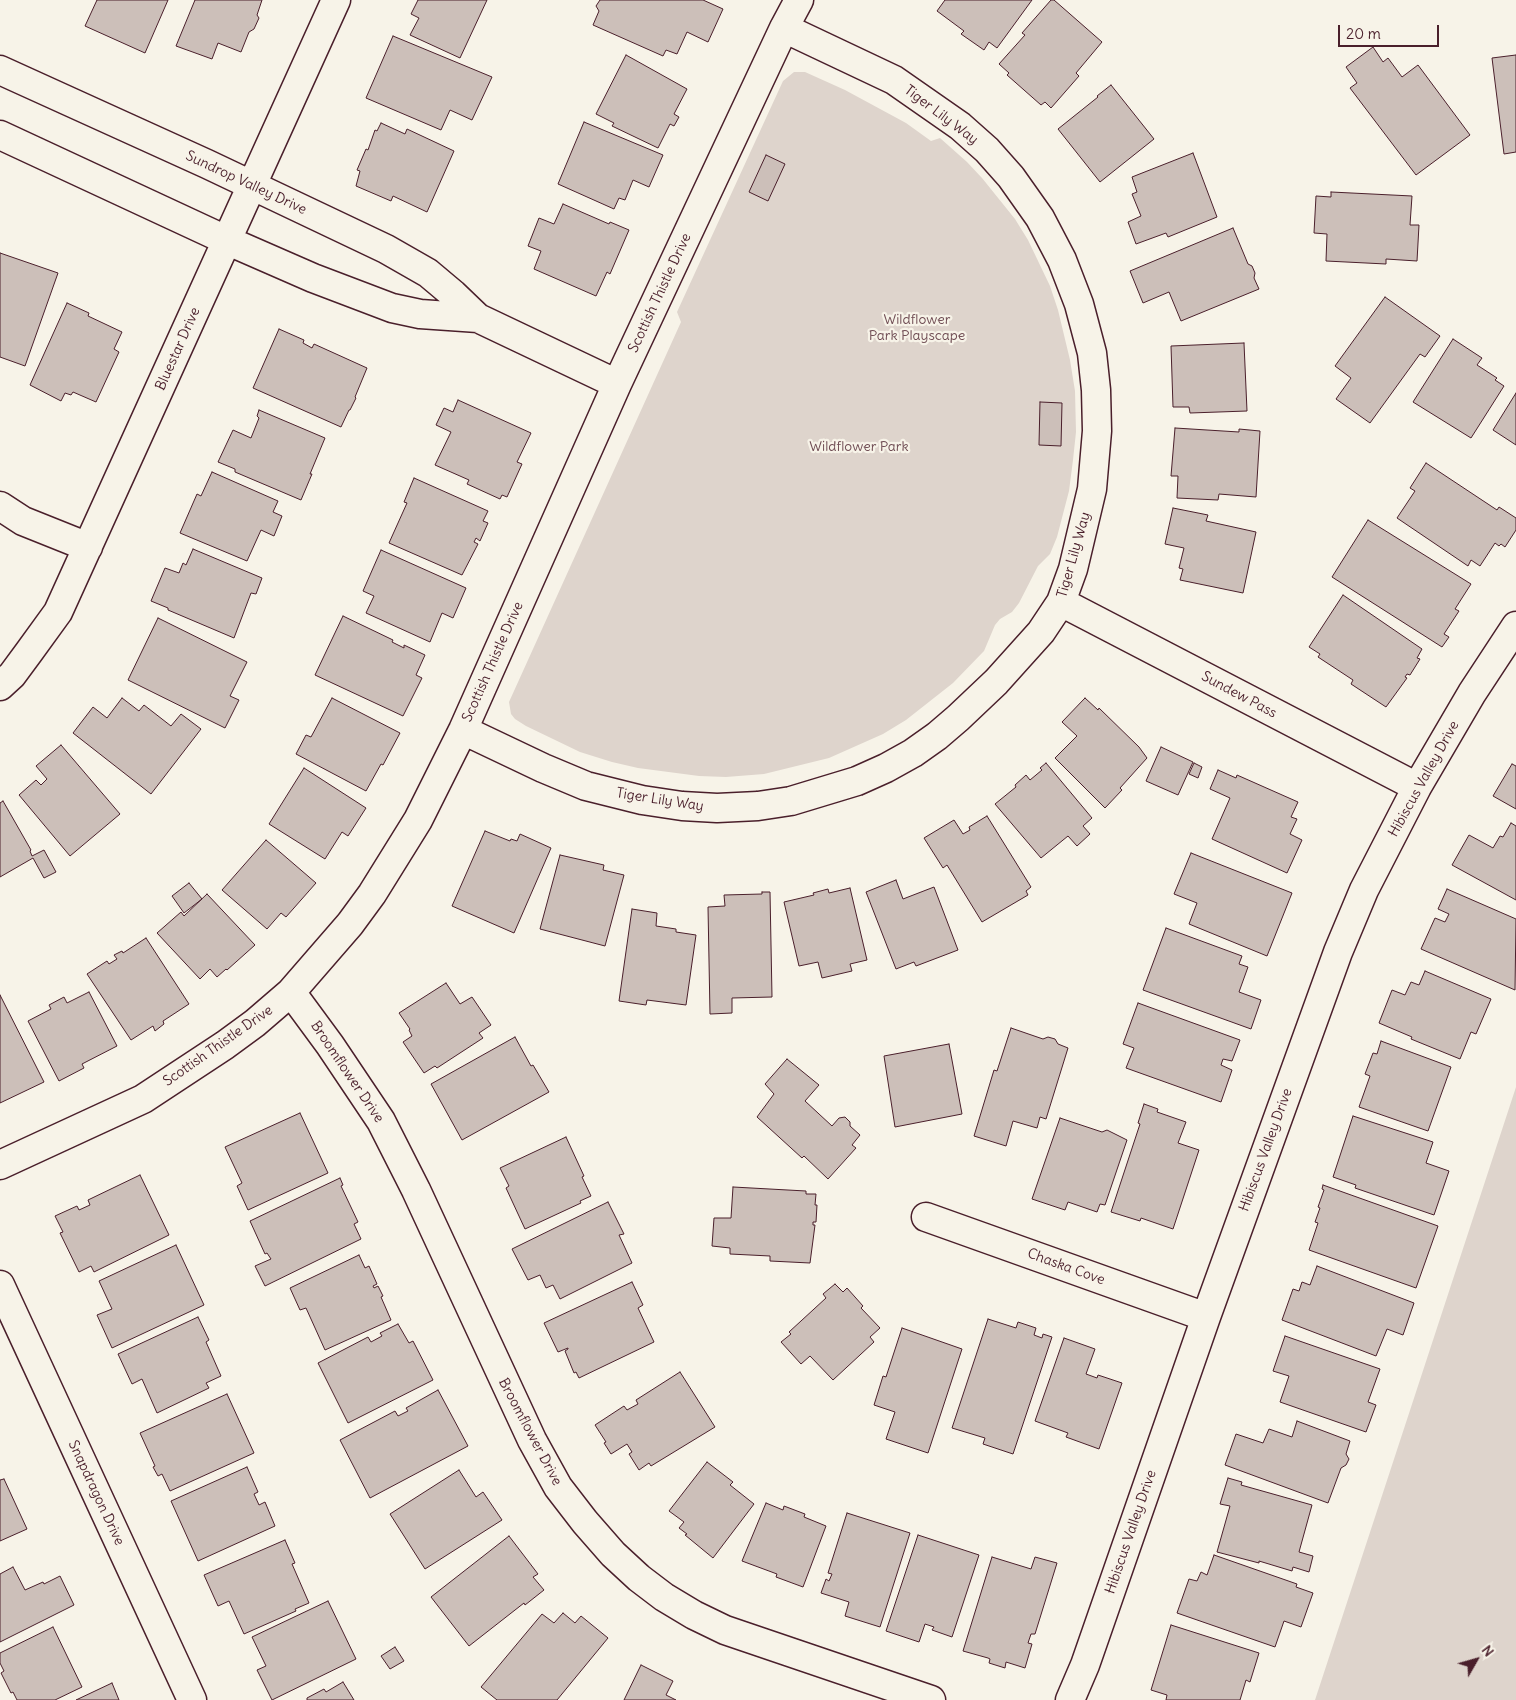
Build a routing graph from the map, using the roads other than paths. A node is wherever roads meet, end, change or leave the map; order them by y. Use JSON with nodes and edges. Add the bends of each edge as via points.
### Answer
{"nodes":[{"id":1,"x":336,"y":0,"type":"edge"},
{"id":2,"x":799,"y":0,"type":"edge"},
{"id":3,"x":784,"y":28,"type":"junction"},
{"id":4,"x":0,"y":70,"type":"edge"},
{"id":5,"x":0,"y":135,"type":"edge"},
{"id":6,"x":252,"y":185,"type":"junction"},
{"id":7,"x":226,"y":240,"type":"junction"},
{"id":8,"x":478,"y":318,"type":"junction"},
{"id":9,"x":617,"y":384,"type":"junction"},
{"id":10,"x":0,"y":506,"type":"edge"},
{"id":11,"x":88,"y":547,"type":"junction"},
{"id":12,"x":1061,"y":602,"type":"junction"},
{"id":13,"x":1516,"y":626,"type":"edge"},
{"id":14,"x":0,"y":686,"type":"edge"},
{"id":15,"x":463,"y":730,"type":"junction"},
{"id":16,"x":1417,"y":787,"type":"junction"},
{"id":17,"x":291,"y":992,"type":"junction"},
{"id":18,"x":0,"y":1165,"type":"edge"},
{"id":19,"x":926,"y":1217,"type":"dead end"},
{"id":20,"x":0,"y":1286,"type":"edge"},
{"id":21,"x":1206,"y":1317,"type":"junction"},
{"id":22,"x":192,"y":1700,"type":"edge"},
{"id":23,"x":931,"y":1700,"type":"edge"},
{"id":24,"x":1070,"y":1700,"type":"edge"}],
"edges":[{"from":1,"to":6,"type":"street","name":"Bluestar Drive"},
{"from":2,"to":3,"type":"street","name":"Scottish Thistle Drive"},
{"from":3,"to":9,"type":"street","name":"Scottish Thistle Drive"},
{"from":3,"to":12,"type":"street","name":"Tiger Lily Way","via":[[894,80],[960,126],[1011,178],[1040,218],[1062,260],[1079,304],[1092,353],[1097,430],[1092,489],[1075,561]]},
{"from":4,"to":6,"type":"street","name":"Sundrop Valley Drive"},
{"from":5,"to":7,"type":"street","name":"Sundrop Valley Drive"},
{"from":6,"to":7,"type":"street","name":"Bluestar Drive"},
{"from":6,"to":8,"type":"street","name":"Sundrop Valley Drive","via":[[386,249],[428,273]]},
{"from":7,"to":8,"type":"street","name":"Sundrop Valley Drive","via":[[392,308],[420,314]]},
{"from":7,"to":11,"type":"street","name":"Bluestar Drive"},
{"from":8,"to":9,"type":"street","name":"Sundrop Valley Drive"},
{"from":9,"to":15,"type":"street","name":"Scottish Thistle Drive"},
{"from":10,"to":11,"type":"street","via":[[23,521]]},
{"from":11,"to":14,"type":"street","name":"Bluestar Drive","via":[[58,612],[12,675]]},
{"from":12,"to":15,"type":"street","name":"Tiger Lily Way","via":[[1041,632],[996,682],[937,736],[913,753],[857,781],[791,801],[717,808],[642,800],[586,786]]},
{"from":12,"to":16,"type":"street","name":"Sundew Pass"},
{"from":13,"to":16,"type":"street","name":"Hibiscus Valley Drive"},
{"from":15,"to":17,"type":"street","name":"Scottish Thistle Drive","via":[[418,820],[372,894]]},
{"from":16,"to":21,"type":"street","name":"Hibiscus Valley Drive","via":[[1364,890],[1338,952]]},
{"from":17,"to":18,"type":"street","name":"Scottish Thistle Drive","via":[[225,1045],[143,1099]]},
{"from":17,"to":23,"type":"street","name":"Broomflower Drive","via":[[330,1044],[380,1121],[416,1190],[532,1440],[584,1522],[639,1578],[694,1615],[725,1630]]},
{"from":19,"to":21,"type":"street","name":"Chaska Cove"},
{"from":20,"to":22,"type":"street","name":"Snapdragon Drive"},
{"from":21,"to":24,"type":"street","name":"Hibiscus Valley Drive"}]}
